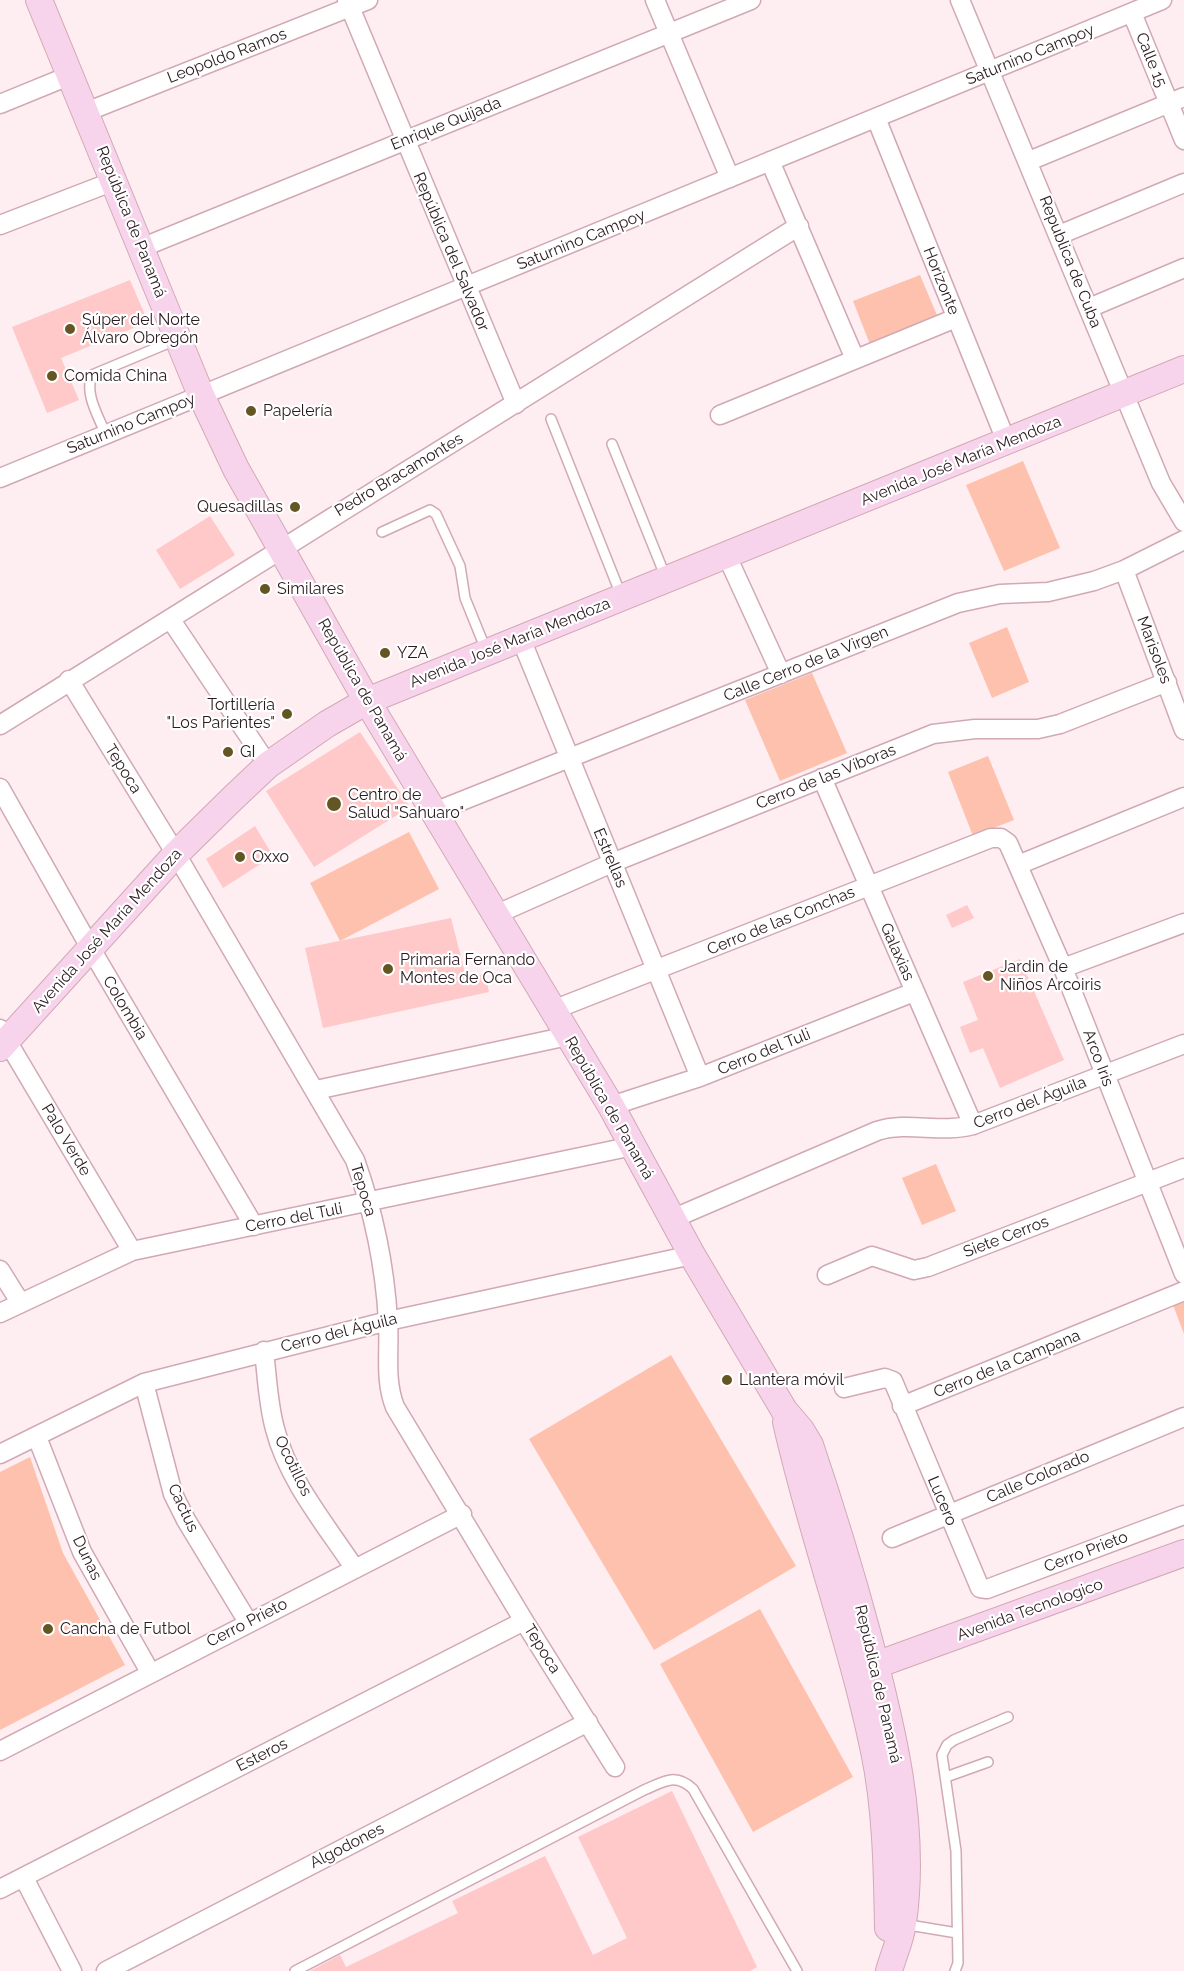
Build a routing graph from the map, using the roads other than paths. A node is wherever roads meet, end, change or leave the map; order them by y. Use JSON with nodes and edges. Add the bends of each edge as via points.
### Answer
{"nodes":[{"id":1,"x":39,"y":0,"type":"edge"},
{"id":2,"x":368,"y":0,"type":"edge"},
{"id":3,"x":655,"y":0,"type":"edge"},
{"id":4,"x":751,"y":0,"type":"edge"},
{"id":5,"x":960,"y":0,"type":"edge"},
{"id":6,"x":1162,"y":0,"type":"edge"},
{"id":7,"x":348,"y":4,"type":"edge"},
{"id":8,"x":1132,"y":13,"type":"junction"},
{"id":9,"x":668,"y":33,"type":"junction"},
{"id":10,"x":991,"y":71,"type":"junction"},
{"id":11,"x":71,"y":75,"type":"junction"},
{"id":12,"x":1177,"y":100,"type":"edge"},
{"id":13,"x":0,"y":104,"type":"edge"},
{"id":14,"x":86,"y":112,"type":"junction"},
{"id":15,"x":876,"y":118,"type":"junction"},
{"id":16,"x":1184,"y":140,"type":"edge"},
{"id":17,"x":404,"y":141,"type":"junction"},
{"id":18,"x":770,"y":161,"type":"junction"},
{"id":19,"x":1029,"y":161,"type":"junction"},
{"id":20,"x":730,"y":178,"type":"junction"},
{"id":21,"x":114,"y":181,"type":"junction"},
{"id":22,"x":1184,"y":183,"type":"edge"},
{"id":23,"x":0,"y":225,"type":"edge"},
{"id":24,"x":799,"y":226,"type":"junction"},
{"id":25,"x":1059,"y":235,"type":"junction"},
{"id":26,"x":141,"y":248,"type":"junction"},
{"id":27,"x":1184,"y":268,"type":"edge"},
{"id":28,"x":465,"y":287,"type":"junction"},
{"id":29,"x":1089,"y":309,"type":"junction"},
{"id":30,"x":956,"y":318,"type":"junction"},
{"id":31,"x":178,"y":339,"type":"junction"},
{"id":32,"x":855,"y":360,"type":"junction"},
{"id":33,"x":1184,"y":369,"type":"edge"},
{"id":34,"x":1124,"y":394,"type":"junction"},
{"id":35,"x":201,"y":395,"type":"junction"},
{"id":36,"x":516,"y":404,"type":"junction"},
{"id":37,"x":720,"y":415,"type":"dead end"},
{"id":38,"x":551,"y":419,"type":"dead end"},
{"id":39,"x":106,"y":435,"type":"junction"},
{"id":40,"x":1007,"y":443,"type":"junction"},
{"id":41,"x":612,"y":444,"type":"dead end"},
{"id":42,"x":0,"y":478,"type":"edge"},
{"id":43,"x":1184,"y":522,"type":"edge"},
{"id":44,"x":382,"y":532,"type":"dead end"},
{"id":45,"x":1184,"y":540,"type":"edge"},
{"id":46,"x":280,"y":548,"type":"junction"},
{"id":47,"x":726,"y":555,"type":"junction"},
{"id":48,"x":1124,"y":570,"type":"junction"},
{"id":49,"x":667,"y":579,"type":"junction"},
{"id":50,"x":622,"y":597,"type":"junction"},
{"id":51,"x":171,"y":620,"type":"junction"},
{"id":52,"x":521,"y":639,"type":"junction"},
{"id":53,"x":487,"y":653,"type":"junction"},
{"id":54,"x":781,"y":674,"type":"junction"},
{"id":55,"x":69,"y":680,"type":"junction"},
{"id":56,"x":1167,"y":682,"type":"junction"},
{"id":57,"x":367,"y":701,"type":"junction"},
{"id":58,"x":0,"y":725,"type":"edge"},
{"id":59,"x":1184,"y":730,"type":"edge"},
{"id":60,"x":569,"y":760,"type":"junction"},
{"id":61,"x":268,"y":765,"type":"junction"},
{"id":62,"x":822,"y":778,"type":"junction"},
{"id":63,"x":0,"y":788,"type":"edge"},
{"id":64,"x":1184,"y":797,"type":"edge"},
{"id":65,"x":5,"y":808,"type":"edge"},
{"id":66,"x":434,"y":812,"type":"junction"},
{"id":67,"x":1008,"y":843,"type":"joint"},
{"id":68,"x":176,"y":854,"type":"junction"},
{"id":69,"x":612,"y":863,"type":"junction"},
{"id":70,"x":1018,"y":865,"type":"junction"},
{"id":71,"x":868,"y":886,"type":"junction"},
{"id":72,"x":497,"y":914,"type":"junction"},
{"id":73,"x":1184,"y":923,"type":"edge"},
{"id":74,"x":91,"y":949,"type":"junction"},
{"id":75,"x":1063,"y":968,"type":"junction"},
{"id":76,"x":656,"y":971,"type":"junction"},
{"id":77,"x":914,"y":992,"type":"junction"},
{"id":78,"x":553,"y":1010,"type":"junction"},
{"id":79,"x":567,"y":1036,"type":"junction"},
{"id":80,"x":2,"y":1039,"type":"edge"},
{"id":81,"x":1184,"y":1044,"type":"edge"},
{"id":82,"x":1105,"y":1075,"type":"junction"},
{"id":83,"x":700,"y":1077,"type":"junction"},
{"id":84,"x":316,"y":1090,"type":"junction"},
{"id":85,"x":611,"y":1106,"type":"junction"},
{"id":86,"x":973,"y":1125,"type":"junction"},
{"id":87,"x":633,"y":1146,"type":"junction"},
{"id":88,"x":1184,"y":1168,"type":"edge"},
{"id":89,"x":1147,"y":1182,"type":"junction"},
{"id":90,"x":371,"y":1202,"type":"junction"},
{"id":91,"x":672,"y":1220,"type":"junction"},
{"id":92,"x":254,"y":1226,"type":"junction"},
{"id":93,"x":132,"y":1251,"type":"junction"},
{"id":94,"x":692,"y":1255,"type":"junction"},
{"id":95,"x":0,"y":1270,"type":"edge"},
{"id":96,"x":1184,"y":1274,"type":"edge"},
{"id":97,"x":827,"y":1275,"type":"dead end"},
{"id":98,"x":1184,"y":1291,"type":"edge"},
{"id":99,"x":20,"y":1302,"type":"junction"},
{"id":100,"x":0,"y":1312,"type":"edge"},
{"id":101,"x":388,"y":1321,"type":"junction"},
{"id":102,"x":264,"y":1351,"type":"junction"},
{"id":103,"x":144,"y":1383,"type":"junction"},
{"id":104,"x":844,"y":1388,"type":"dead end"},
{"id":105,"x":902,"y":1406,"type":"junction"},
{"id":106,"x":784,"y":1410,"type":"junction"},
{"id":107,"x":1184,"y":1416,"type":"edge"},
{"id":108,"x":37,"y":1437,"type":"junction"},
{"id":109,"x":792,"y":1447,"type":"junction"},
{"id":110,"x":0,"y":1454,"type":"edge"},
{"id":111,"x":462,"y":1514,"type":"junction"},
{"id":112,"x":947,"y":1515,"type":"junction"},
{"id":113,"x":1184,"y":1515,"type":"edge"},
{"id":114,"x":892,"y":1538,"type":"dead end"},
{"id":115,"x":1184,"y":1553,"type":"edge"},
{"id":116,"x":355,"y":1569,"type":"junction"},
{"id":117,"x":987,"y":1589,"type":"joint"},
{"id":118,"x":524,"y":1621,"type":"junction"},
{"id":119,"x":248,"y":1622,"type":"junction"},
{"id":120,"x":876,"y":1665,"type":"junction"},
{"id":121,"x":150,"y":1672,"type":"junction"},
{"id":122,"x":1008,"y":1717,"type":"dead end"},
{"id":123,"x":588,"y":1722,"type":"junction"},
{"id":124,"x":0,"y":1751,"type":"edge"},
{"id":125,"x":988,"y":1762,"type":"dead end"},
{"id":126,"x":615,"y":1767,"type":"dead end"},
{"id":127,"x":946,"y":1777,"type":"junction"},
{"id":128,"x":885,"y":1874,"type":"junction"},
{"id":129,"x":24,"y":1878,"type":"junction"},
{"id":130,"x":0,"y":1890,"type":"edge"},
{"id":131,"x":896,"y":1923,"type":"junction"},
{"id":132,"x":957,"y":1933,"type":"junction"},
{"id":133,"x":957,"y":1968,"type":"edge"},
{"id":134,"x":72,"y":1971,"type":"edge"},
{"id":135,"x":106,"y":1971,"type":"edge"},
{"id":136,"x":295,"y":1971,"type":"edge"},
{"id":137,"x":797,"y":1971,"type":"edge"},
{"id":138,"x":889,"y":1971,"type":"edge"}],
"edges":[{"from":1,"to":11,"type":"main road","name":"República de Panamá"},
{"from":2,"to":7,"type":"street","name":"Leopoldo Ramos"},
{"from":3,"to":9,"type":"street"},
{"from":4,"to":9,"type":"street","name":"Enrique Quijada"},
{"from":5,"to":10,"type":"street","name":"Republica de Cuba"},
{"from":6,"to":8,"type":"street","name":"Saturnino Campoy"},
{"from":7,"to":14,"type":"street","name":"Leopoldo Ramos"},
{"from":7,"to":17,"type":"street","name":"República del Salvador"},
{"from":8,"to":10,"type":"street","name":"Saturnino Campoy"},
{"from":8,"to":12,"type":"street","name":"Calle 15"},
{"from":9,"to":17,"type":"street","name":"Enrique Quijada"},
{"from":9,"to":20,"type":"street"},
{"from":10,"to":15,"type":"street","name":"Saturnino Campoy"},
{"from":10,"to":19,"type":"street","name":"Republica de Cuba"},
{"from":11,"to":13,"type":"street"},
{"from":11,"to":14,"type":"main road","name":"República de Panamá"},
{"from":12,"to":16,"type":"street","name":"Calle 15"},
{"from":12,"to":19,"type":"street"},
{"from":14,"to":21,"type":"main road","name":"República de Panamá"},
{"from":15,"to":18,"type":"street","name":"Saturnino Campoy"},
{"from":15,"to":30,"type":"street","name":"Horizonte"},
{"from":17,"to":26,"type":"street","name":"Enrique Quijada"},
{"from":17,"to":28,"type":"street","name":"República del Salvador"},
{"from":18,"to":20,"type":"street","name":"Saturnino Campoy"},
{"from":18,"to":24,"type":"street"},
{"from":19,"to":25,"type":"street","name":"Republica de Cuba"},
{"from":20,"to":28,"type":"street","name":"Saturnino Campoy"},
{"from":21,"to":23,"type":"street"},
{"from":21,"to":26,"type":"main road","name":"República de Panamá"},
{"from":22,"to":25,"type":"street"},
{"from":24,"to":32,"type":"street"},
{"from":24,"to":36,"type":"street","name":"Pedro Bracamontes"},
{"from":25,"to":29,"type":"street","name":"Republica de Cuba"},
{"from":26,"to":31,"type":"main road","name":"República de Panamá"},
{"from":27,"to":29,"type":"street"},
{"from":28,"to":35,"type":"street","name":"Saturnino Campoy"},
{"from":28,"to":36,"type":"street","name":"República del Salvador"},
{"from":29,"to":34,"type":"street","name":"Republica de Cuba"},
{"from":30,"to":32,"type":"street"},
{"from":30,"to":40,"type":"street","name":"Horizonte"},
{"from":31,"to":35,"type":"main road","name":"República de Panamá"},
{"from":31,"to":39,"type":"lane","via":[[92,375],[90,395]]},
{"from":32,"to":37,"type":"street"},
{"from":33,"to":34,"type":"main road","name":"Avenida José María Mendoza"},
{"from":34,"to":40,"type":"main road","name":"Avenida José María Mendoza"},
{"from":34,"to":43,"type":"street","name":"Republica de Cuba","via":[[1161,483]]},
{"from":35,"to":39,"type":"street","name":"Saturnino Campoy"},
{"from":35,"to":46,"type":"main road","name":"República de Panamá"},
{"from":36,"to":46,"type":"street","name":"Pedro Bracamontes"},
{"from":38,"to":50,"type":"lane"},
{"from":39,"to":42,"type":"street","name":"Saturnino Campoy"},
{"from":40,"to":47,"type":"main road","name":"Avenida José María Mendoza"},
{"from":41,"to":49,"type":"lane"},
{"from":44,"to":53,"type":"lane","via":[[422,512],[430,510],[436,514],[460,566],[465,598]]},
{"from":45,"to":48,"type":"street","name":"Calle Cerro de la Virgen"},
{"from":46,"to":51,"type":"street","name":"Pedro Bracamontes"},
{"from":46,"to":57,"type":"main road","name":"República de Panamá"},
{"from":47,"to":49,"type":"main road","name":"Avenida José María Mendoza"},
{"from":47,"to":54,"type":"street"},
{"from":48,"to":54,"type":"street","name":"Calle Cerro de la Virgen","via":[[1048,592],[1000,594],[957,603]]},
{"from":48,"to":56,"type":"street","name":"Marisoles"},
{"from":49,"to":50,"type":"main road","name":"Avenida José María Mendoza"},
{"from":50,"to":52,"type":"main road","name":"Avenida José María Mendoza"},
{"from":51,"to":55,"type":"street","name":"Pedro Bracamontes"},
{"from":51,"to":61,"type":"street"},
{"from":52,"to":53,"type":"main road","name":"Avenida José María Mendoza"},
{"from":52,"to":60,"type":"street","name":"Estrellas"},
{"from":53,"to":57,"type":"main road","name":"Avenida José María Mendoza"},
{"from":54,"to":60,"type":"street","name":"Calle Cerro de la Virgen"},
{"from":55,"to":58,"type":"street","name":"Pedro Bracamontes"},
{"from":55,"to":68,"type":"street","name":"Tepoca"},
{"from":56,"to":59,"type":"street","name":"Marisoles"},
{"from":56,"to":62,"type":"street","name":"Cerro de las Víboras","via":[[1038,729],[933,734]]},
{"from":57,"to":61,"type":"main road","name":"Avenida José María Mendoza"},
{"from":57,"to":66,"type":"main road","name":"República de Panamá"},
{"from":60,"to":66,"type":"street","name":"Calle Cerro de la Virgen"},
{"from":60,"to":69,"type":"street","name":"Estrellas"},
{"from":61,"to":68,"type":"main road","name":"Avenida José María Mendoza"},
{"from":62,"to":69,"type":"street","name":"Cerro de las Víboras"},
{"from":62,"to":71,"type":"street","name":"Galaxias"},
{"from":63,"to":65,"type":"street","name":"Colombia"},
{"from":64,"to":70,"type":"street"},
{"from":65,"to":74,"type":"street","name":"Colombia"},
{"from":66,"to":72,"type":"main road","name":"República de Panamá"},
{"from":67,"to":70,"type":"street","name":"Arco Iris"},
{"from":67,"to":71,"type":"street","name":"Cerro de las Conchas","via":[[991,838]]},
{"from":68,"to":74,"type":"main road","name":"Avenida José María Mendoza"},
{"from":68,"to":84,"type":"street","name":"Tepoca"},
{"from":69,"to":72,"type":"street","name":"Cerro de las Víboras"},
{"from":69,"to":76,"type":"street","name":"Estrellas"},
{"from":70,"to":75,"type":"street","name":"Arco Iris"},
{"from":71,"to":76,"type":"street","name":"Cerro de las Conchas"},
{"from":71,"to":77,"type":"street","name":"Galaxias"},
{"from":72,"to":78,"type":"main road","name":"República de Panamá"},
{"from":73,"to":75,"type":"street"},
{"from":74,"to":80,"type":"main road","name":"Avenida José María Mendoza"},
{"from":74,"to":92,"type":"street","name":"Colombia"},
{"from":75,"to":82,"type":"street","name":"Arco Iris"},
{"from":76,"to":78,"type":"street","name":"Cerro de las Conchas"},
{"from":76,"to":83,"type":"street","name":"Estrellas"},
{"from":77,"to":83,"type":"street","name":"Cerro del Tuli"},
{"from":77,"to":86,"type":"street","name":"Galaxias"},
{"from":78,"to":79,"type":"main road","name":"República de Panamá"},
{"from":79,"to":84,"type":"street"},
{"from":79,"to":85,"type":"main road","name":"República de Panamá"},
{"from":80,"to":93,"type":"street","name":"Palo Verde"},
{"from":81,"to":82,"type":"street","name":"Cerro del Águila"},
{"from":82,"to":86,"type":"street","name":"Cerro del Águila"},
{"from":82,"to":89,"type":"street","name":"Arco Iris"},
{"from":83,"to":85,"type":"street","name":"Cerro del Tuli"},
{"from":84,"to":90,"type":"street","name":"Tepoca","via":[[355,1160]]},
{"from":85,"to":87,"type":"main road","name":"República de Panamá"},
{"from":86,"to":91,"type":"street","name":"Cerro del Águila","via":[[951,1129],[892,1126]]},
{"from":87,"to":90,"type":"street","name":"Cerro del Tuli"},
{"from":87,"to":91,"type":"main road","name":"República de Panamá"},
{"from":88,"to":89,"type":"street","name":"Siete Cerros"},
{"from":89,"to":96,"type":"street","name":"Arco Iris"},
{"from":89,"to":97,"type":"street","name":"Siete Cerros","via":[[928,1267],[914,1270],[872,1256]]},
{"from":90,"to":92,"type":"street","name":"Cerro del Tuli"},
{"from":90,"to":101,"type":"street","name":"Tepoca"},
{"from":91,"to":94,"type":"main road","name":"República de Panamá"},
{"from":92,"to":93,"type":"street","name":"Cerro del Tuli"},
{"from":93,"to":99,"type":"street","name":"Cerro del Tuli"},
{"from":94,"to":101,"type":"street","name":"Cerro del Águila"},
{"from":94,"to":106,"type":"main road","name":"República de Panamá"},
{"from":95,"to":99,"type":"street"},
{"from":98,"to":105,"type":"street","name":"Cerro de la Campana"},
{"from":99,"to":100,"type":"street","name":"Cerro del Tuli"},
{"from":101,"to":102,"type":"street","name":"Cerro del Águila"},
{"from":101,"to":111,"type":"street","name":"Tepoca","via":[[390,1395]]},
{"from":102,"to":103,"type":"street","name":"Cerro del Águila"},
{"from":102,"to":116,"type":"street","name":"Ocotillos","via":[[274,1427],[281,1449],[312,1505]]},
{"from":103,"to":108,"type":"street","name":"Cerro del Águila","via":[[101,1401]]},
{"from":103,"to":119,"type":"street","name":"Cactus","via":[[173,1494]]},
{"from":104,"to":105,"type":"street","via":[[889,1377]]},
{"from":105,"to":112,"type":"street","name":"Lucero"},
{"from":106,"to":109,"type":"main road","name":"República de Panamá"},
{"from":106,"to":120,"type":"main road","name":"República de Panamá","via":[[810,1445]]},
{"from":107,"to":112,"type":"street","name":"Calle Colorado"},
{"from":108,"to":110,"type":"street","name":"Cerro del Águila"},
{"from":108,"to":121,"type":"street","name":"Dunas","via":[[82,1552]]},
{"from":109,"to":120,"type":"main road","via":[[815,1486],[862,1655]]},
{"from":109,"to":128,"type":"main road","name":"República de Panamá","via":[[874,1753]]},
{"from":111,"to":116,"type":"street","name":"Cerro Prieto"},
{"from":111,"to":118,"type":"street","name":"Tepoca"},
{"from":112,"to":114,"type":"street","name":"Calle Colorado"},
{"from":112,"to":117,"type":"street","name":"Lucero","via":[[976,1583]]},
{"from":113,"to":117,"type":"street","name":"Cerro Prieto"},
{"from":115,"to":120,"type":"main road","name":"Avenida Tecnologico"},
{"from":116,"to":119,"type":"street","name":"Cerro Prieto"},
{"from":118,"to":123,"type":"street","name":"Tepoca"},
{"from":118,"to":129,"type":"street","name":"Esteros"},
{"from":119,"to":121,"type":"street","name":"Cerro Prieto"},
{"from":120,"to":128,"type":"main road","via":[[867,1679],[891,1806],[891,1855]]},
{"from":120,"to":131,"type":"main road","name":"República de Panamá","via":[[902,1789],[906,1850]]},
{"from":121,"to":124,"type":"street","name":"Cerro Prieto"},
{"from":122,"to":127,"type":"lane","via":[[947,1745],[942,1755]]},
{"from":123,"to":126,"type":"street","name":"Tepoca"},
{"from":123,"to":135,"type":"street","name":"Algodones"},
{"from":125,"to":127,"type":"lane"},
{"from":127,"to":132,"type":"lane","via":[[956,1851]]},
{"from":128,"to":131,"type":"main road","name":"República de Panamá"},
{"from":129,"to":130,"type":"street","name":"Esteros"},
{"from":129,"to":134,"type":"street"},
{"from":131,"to":132,"type":"lane"},
{"from":131,"to":138,"type":"main road","name":"República de Panamá"},
{"from":132,"to":133,"type":"lane"},
{"from":136,"to":137,"type":"lane","via":[[671,1779],[683,1780],[693,1789]]}]}
